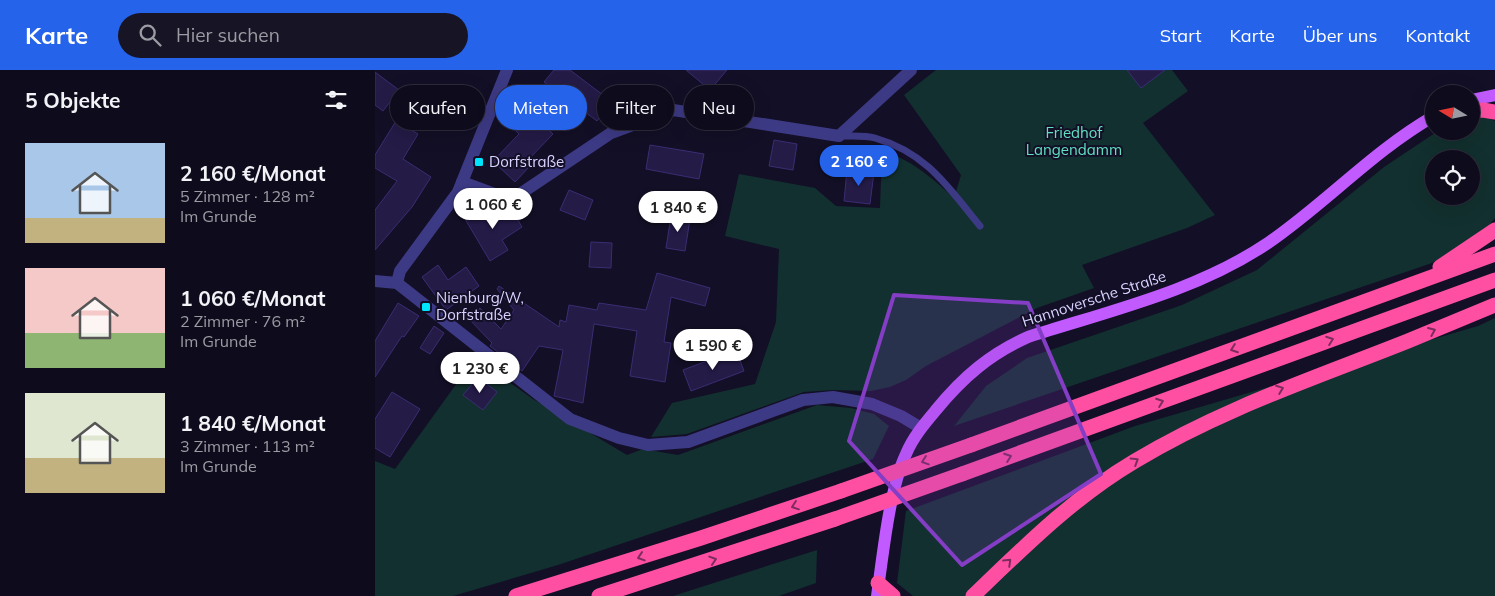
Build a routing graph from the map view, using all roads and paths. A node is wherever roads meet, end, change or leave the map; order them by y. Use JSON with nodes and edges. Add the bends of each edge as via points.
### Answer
{"nodes":[{"id":1,"x":507,"y":70,"type":"edge"},
{"id":2,"x":911,"y":70,"type":"edge"},
{"id":3,"x":1495,"y":95,"type":"edge"},
{"id":4,"x":1480,"y":98,"type":"edge"},
{"id":5,"x":1480,"y":111,"type":"edge"},
{"id":6,"x":1495,"y":112,"type":"edge"},
{"id":7,"x":1425,"y":122,"type":"edge"},
{"id":8,"x":839,"y":136,"type":"junction"},
{"id":9,"x":462,"y":182,"type":"junction"},
{"id":10,"x":980,"y":226,"type":"dead end"},
{"id":11,"x":1495,"y":230,"type":"edge"},
{"id":12,"x":1495,"y":254,"type":"edge"},
{"id":13,"x":1495,"y":280,"type":"edge"},
{"id":14,"x":375,"y":281,"type":"edge"},
{"id":15,"x":397,"y":283,"type":"junction"},
{"id":16,"x":1411,"y":285,"type":"junction"},
{"id":17,"x":1495,"y":305,"type":"edge"},
{"id":18,"x":921,"y":428,"type":"junction"},
{"id":19,"x":878,"y":590,"type":"edge"},
{"id":20,"x":516,"y":596,"type":"edge"},
{"id":21,"x":599,"y":596,"type":"edge"},
{"id":22,"x":893,"y":596,"type":"edge"},
{"id":23,"x":973,"y":596,"type":"edge"}],
"edges":[{"from":1,"to":9,"type":"street"},
{"from":2,"to":8,"type":"street"},
{"from":3,"to":4,"type":"main road"},
{"from":5,"to":6,"type":"highway"},
{"from":7,"to":18,"type":"main road","name":"Hannoversche Straße","via":[[1391,145],[1306,216],[1227,266],[1188,286],[1029,337],[991,356],[959,382]]},
{"from":8,"to":9,"type":"street","via":[[673,110],[611,133],[511,200]]},
{"from":8,"to":10,"type":"lane","via":[[875,138],[932,168]]},
{"from":9,"to":15,"type":"street","via":[[453,200],[400,270]]},
{"from":11,"to":16,"type":"highway"},
{"from":12,"to":16,"type":"highway"},
{"from":21,"to":13,"type":"highway","one_way":true,"bridge":true,"via":[[835,519]]},
{"from":14,"to":15,"type":"street"},
{"from":15,"to":18,"type":"street","via":[[570,419],[619,438],[648,445],[688,442],[803,400],[833,397],[872,404]]},
{"from":16,"to":20,"type":"highway","one_way":true,"bridge":true,"via":[[841,491]]},
{"from":23,"to":17,"type":"highway","one_way":true,"via":[[1039,532],[1134,461],[1190,430],[1275,391]]},
{"from":18,"to":19,"type":"main road","name":"Hannoversche Straße","via":[[905,454],[896,487]]},
{"from":19,"to":22,"type":"highway"}]}
